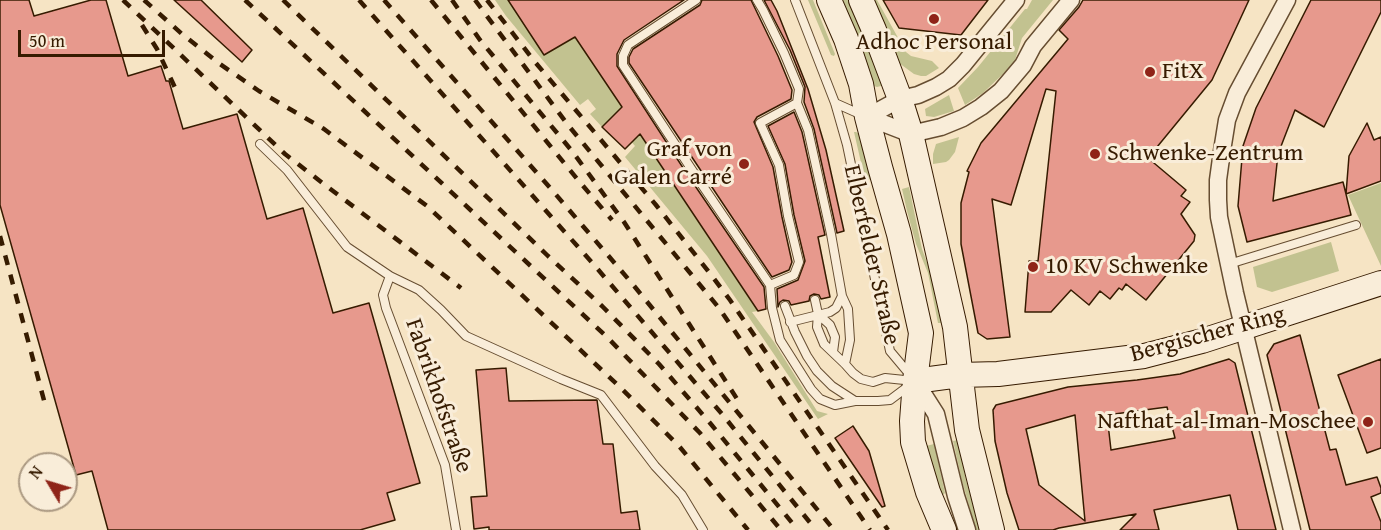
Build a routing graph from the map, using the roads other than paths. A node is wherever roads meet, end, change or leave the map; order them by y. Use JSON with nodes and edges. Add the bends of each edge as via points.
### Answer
{"nodes":[{"id":1,"x":696,"y":0,"type":"edge"},
{"id":2,"x":757,"y":0,"type":"edge"},
{"id":3,"x":795,"y":0,"type":"edge"},
{"id":4,"x":829,"y":0,"type":"edge"},
{"id":5,"x":861,"y":0,"type":"edge"},
{"id":6,"x":1016,"y":0,"type":"edge"},
{"id":7,"x":1071,"y":0,"type":"edge"},
{"id":8,"x":1287,"y":0,"type":"edge"},
{"id":9,"x":900,"y":99,"type":"junction"},
{"id":10,"x":797,"y":103,"type":"junction"},
{"id":11,"x":835,"y":103,"type":"junction"},
{"id":12,"x":867,"y":117,"type":"junction"},
{"id":13,"x":911,"y":134,"type":"junction"},
{"id":14,"x":260,"y":144,"type":"dead end"},
{"id":15,"x":1356,"y":225,"type":"dead end"},
{"id":16,"x":1229,"y":264,"type":"junction"},
{"id":17,"x":390,"y":276,"type":"junction"},
{"id":18,"x":1381,"y":283,"type":"edge"},
{"id":19,"x":770,"y":285,"type":"junction"},
{"id":20,"x":842,"y":296,"type":"junction"},
{"id":21,"x":815,"y":300,"type":"dead end"},
{"id":22,"x":784,"y":306,"type":"dead end"},
{"id":23,"x":818,"y":314,"type":"junction"},
{"id":24,"x":790,"y":322,"type":"junction"},
{"id":25,"x":1242,"y":327,"type":"junction"},
{"id":26,"x":921,"y":333,"type":"junction"},
{"id":27,"x":845,"y":364,"type":"junction"},
{"id":28,"x":960,"y":375,"type":"junction"},
{"id":29,"x":915,"y":381,"type":"junction"},
{"id":30,"x":855,"y":400,"type":"junction"},
{"id":31,"x":456,"y":530,"type":"edge"},
{"id":32,"x":703,"y":530,"type":"edge"},
{"id":33,"x":944,"y":530,"type":"edge"},
{"id":34,"x":967,"y":530,"type":"edge"},
{"id":35,"x":992,"y":530,"type":"edge"},
{"id":36,"x":1292,"y":530,"type":"edge"}],
"edges":[{"from":1,"to":19,"type":"lane","via":[[628,45],[623,65]]},
{"from":2,"to":10,"type":"lane","via":[[799,89]]},
{"from":3,"to":11,"type":"lane","name":"Elberfelder Straße"},
{"from":4,"to":12,"type":"street","name":"Elberfelder Straße","via":[[861,84]]},
{"from":5,"to":9,"type":"street"},
{"from":6,"to":9,"type":"street","via":[[949,79],[918,95]]},
{"from":7,"to":13,"type":"street","via":[[1001,91],[963,118]]},
{"from":8,"to":16,"type":"street","via":[[1237,93],[1227,120],[1218,200]]},
{"from":9,"to":12,"type":"street"},
{"from":9,"to":13,"type":"street"},
{"from":10,"to":19,"type":"lane","via":[[760,123],[779,165],[799,262],[794,275]]},
{"from":10,"to":20,"type":"lane","via":[[808,130]]},
{"from":11,"to":12,"type":"lane"},
{"from":11,"to":29,"type":"lane","name":"Elberfelder Straße","via":[[857,190],[886,340],[890,351]]},
{"from":12,"to":13,"type":"street"},
{"from":12,"to":26,"type":"street","name":"Elberfelder Straße"},
{"from":13,"to":28,"type":"street","via":[[955,327]]},
{"from":14,"to":17,"type":"lane","name":"Fabrikhofstraße","via":[[287,170],[347,248]]},
{"from":15,"to":16,"type":"lane"},
{"from":16,"to":25,"type":"street"},
{"from":17,"to":31,"type":"lane","name":"Fabrikhofstraße","via":[[383,296],[386,308],[445,465]]},
{"from":17,"to":32,"type":"lane","name":"Fabrikhofstraße","via":[[419,290],[466,336],[601,395],[682,495]]},
{"from":18,"to":25,"type":"street","name":"Bergischer Ring"},
{"from":19,"to":30,"type":"lane","via":[[780,340],[811,389],[820,399],[835,405]]},
{"from":20,"to":23,"type":"lane","via":[[836,308]]},
{"from":20,"to":27,"type":"lane","via":[[848,309],[850,340]]},
{"from":21,"to":23,"type":"lane"},
{"from":22,"to":24,"type":"lane"},
{"from":23,"to":24,"type":"lane"},
{"from":23,"to":27,"type":"lane","via":[[817,327],[824,344]]},
{"from":24,"to":30,"type":"lane","via":[[817,371]]},
{"from":25,"to":28,"type":"street","name":"Bergischer Ring","via":[[1144,356]]},
{"from":25,"to":36,"type":"street"},
{"from":26,"to":28,"type":"street","via":[[942,370]]},
{"from":26,"to":29,"type":"street","name":"Elberfelder Straße"},
{"from":27,"to":29,"type":"lane","via":[[867,381]]},
{"from":28,"to":29,"type":"street","name":"Bergischer Ring"},
{"from":28,"to":35,"type":"street","via":[[968,430]]},
{"from":29,"to":30,"type":"lane","via":[[890,400]]},
{"from":29,"to":33,"type":"street","via":[[913,442]]},
{"from":29,"to":34,"type":"street","via":[[936,414]]}]}
